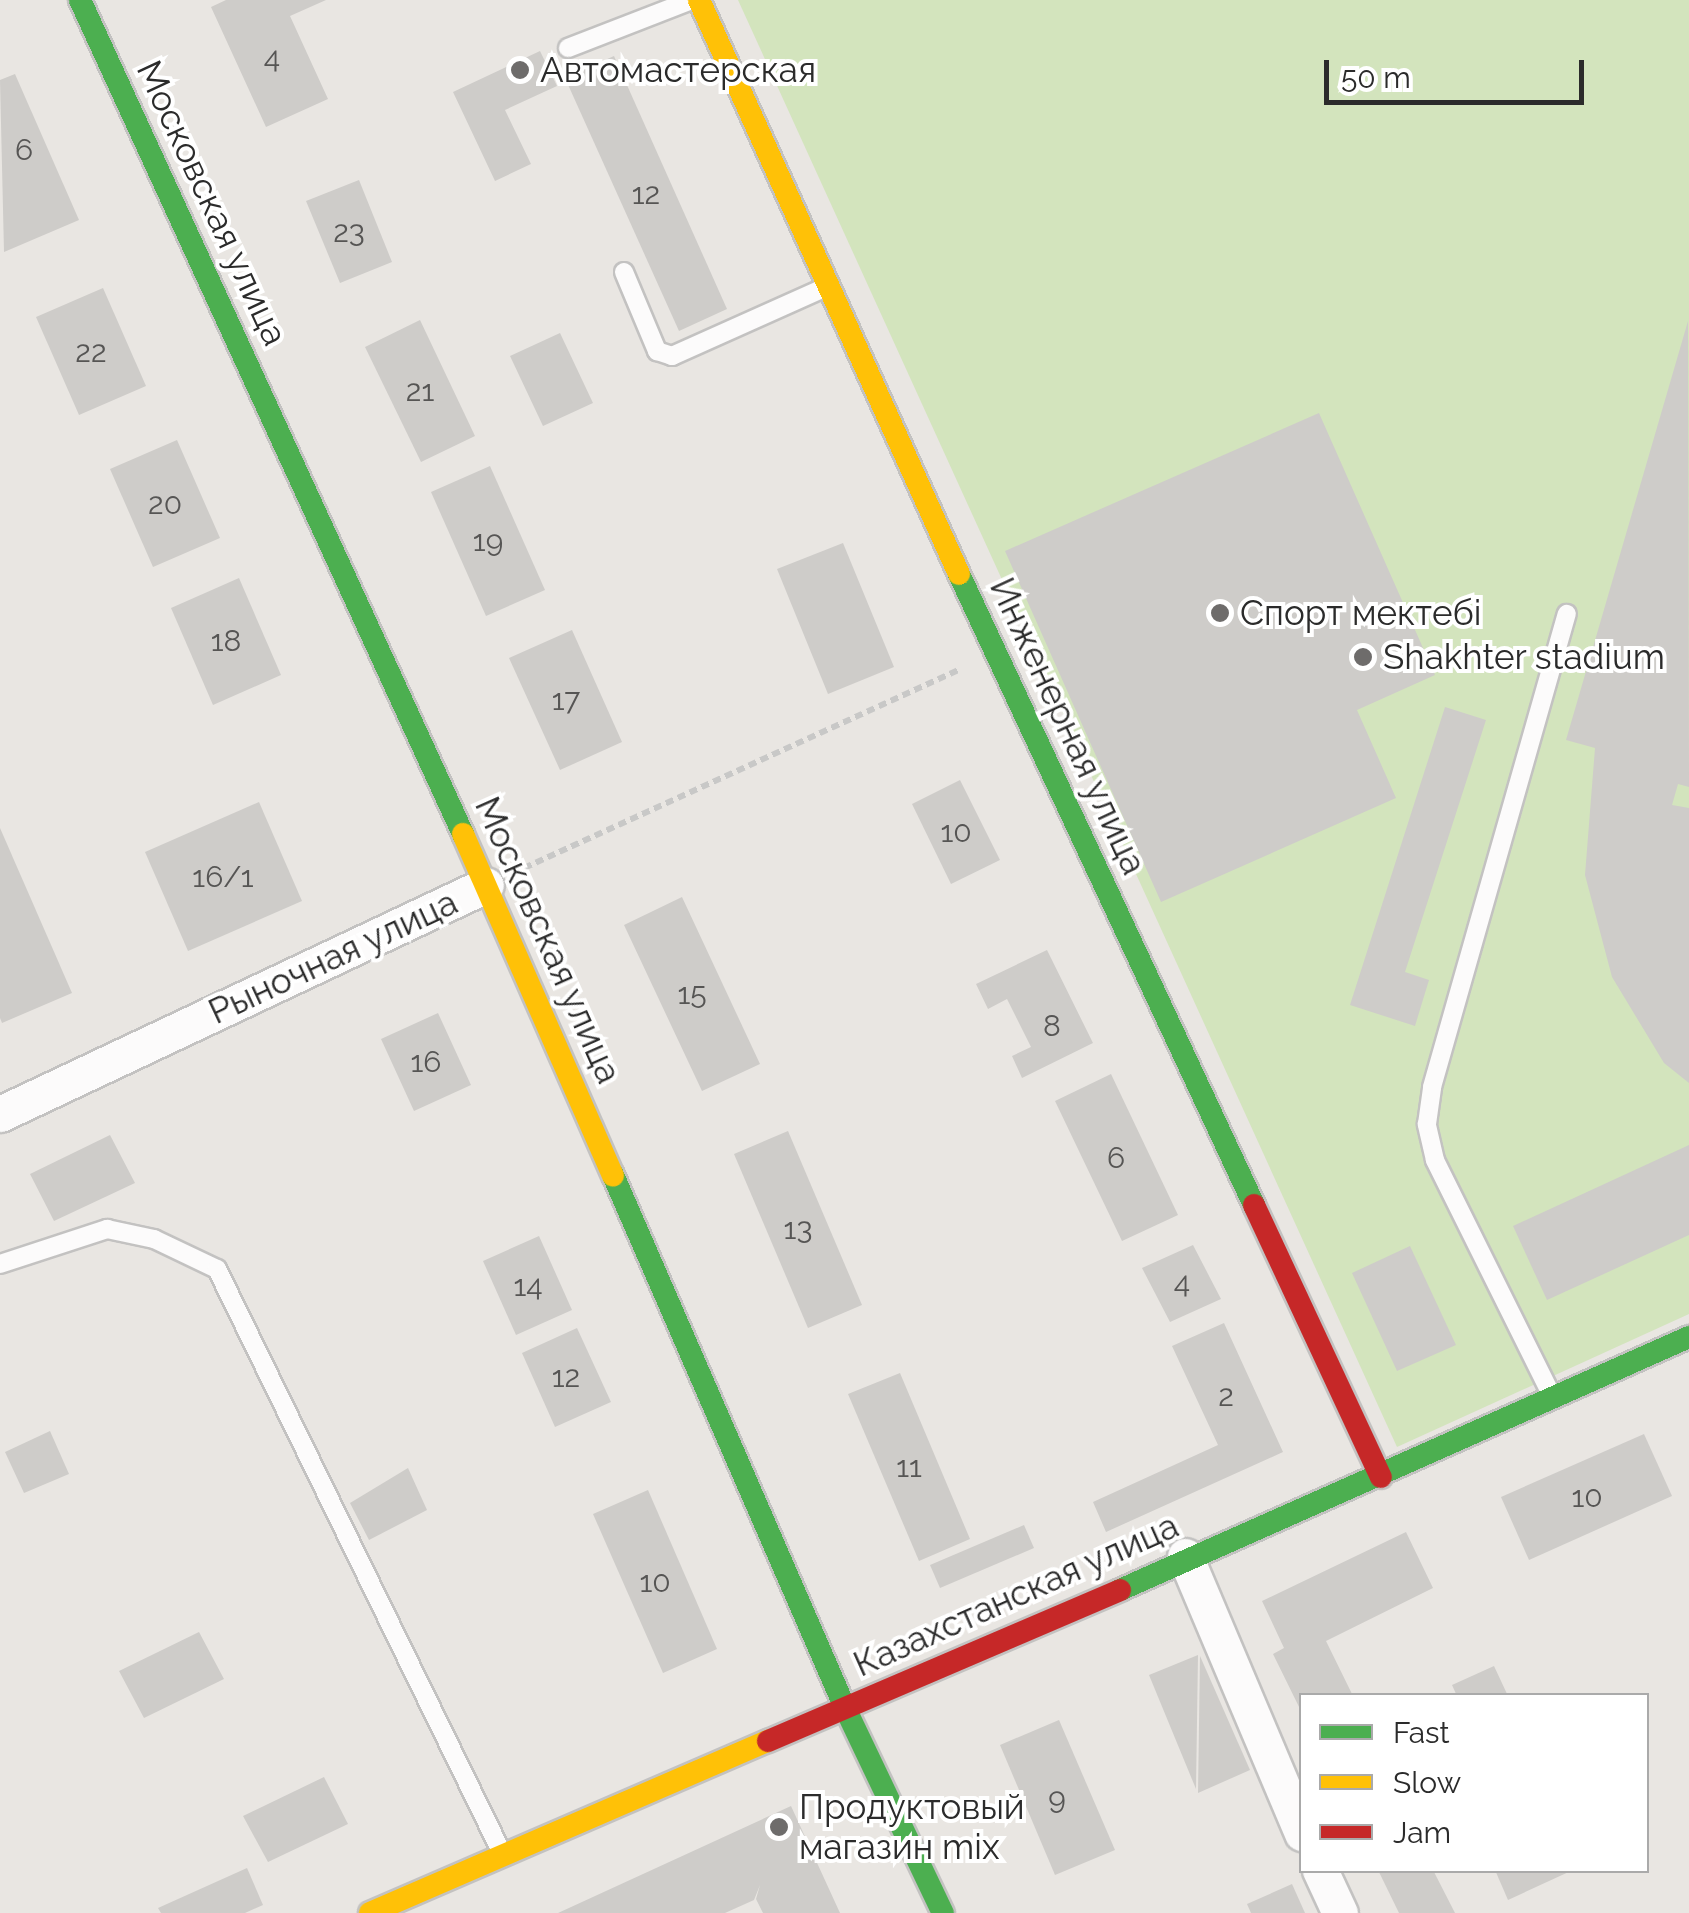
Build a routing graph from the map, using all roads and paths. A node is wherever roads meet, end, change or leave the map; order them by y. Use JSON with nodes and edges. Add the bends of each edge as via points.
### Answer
{"nodes":[{"id":1,"x":80,"y":0,"type":"edge"},
{"id":2,"x":696,"y":0,"type":"edge"},
{"id":3,"x":568,"y":48,"type":"dead end"},
{"id":4,"x":624,"y":272,"type":"dead end"},
{"id":5,"x":829,"y":286,"type":"junction"},
{"id":6,"x":1567,"y":614,"type":"dead end"},
{"id":7,"x":995,"y":654,"type":"junction"},
{"id":8,"x":486,"y":885,"type":"junction"},
{"id":9,"x":0,"y":1114,"type":"edge"},
{"id":10,"x":0,"y":1264,"type":"edge"},
{"id":11,"x":1689,"y":1337,"type":"edge"},
{"id":12,"x":1553,"y":1398,"type":"junction"},
{"id":13,"x":1381,"y":1477,"type":"junction"},
{"id":14,"x":1186,"y":1556,"type":"junction"},
{"id":15,"x":846,"y":1710,"type":"junction"},
{"id":16,"x":1299,"y":1826,"type":"edge"},
{"id":17,"x":502,"y":1853,"type":"junction"},
{"id":18,"x":1321,"y":1873,"type":"edge"},
{"id":19,"x":370,"y":1913,"type":"edge"},
{"id":20,"x":943,"y":1913,"type":"edge"},
{"id":21,"x":1340,"y":1913,"type":"edge"}],
"edges":[{"from":1,"to":8,"type":"street","name":"Московская улица"},
{"from":2,"to":3,"type":"lane"},
{"from":2,"to":5,"type":"street","name":"Инженерная улица"},
{"from":4,"to":5,"type":"lane","via":[[658,351],[672,356]]},
{"from":5,"to":7,"type":"street","name":"Инженерная улица"},
{"from":6,"to":12,"type":"lane","via":[[1427,1124],[1436,1160]]},
{"from":7,"to":8,"type":"path","name":"Рыночная улица"},
{"from":7,"to":13,"type":"street","name":"Инженерная улица"},
{"from":8,"to":9,"type":"street","name":"Рыночная улица"},
{"from":8,"to":15,"type":"street","name":"Московская улица"},
{"from":10,"to":17,"type":"lane","via":[[107,1229],[154,1238],[217,1269]]},
{"from":11,"to":12,"type":"street","name":"Казахстанская улица"},
{"from":12,"to":13,"type":"street","name":"Казахстанская улица"},
{"from":13,"to":14,"type":"street","name":"Казахстанская улица"},
{"from":14,"to":15,"type":"street","name":"Казахстанская улица"},
{"from":14,"to":16,"type":"street"},
{"from":15,"to":17,"type":"street","name":"Казахстанская улица"},
{"from":15,"to":20,"type":"street","name":"Московская улица"},
{"from":17,"to":19,"type":"street","name":"Казахстанская улица"},
{"from":18,"to":21,"type":"street"}]}
